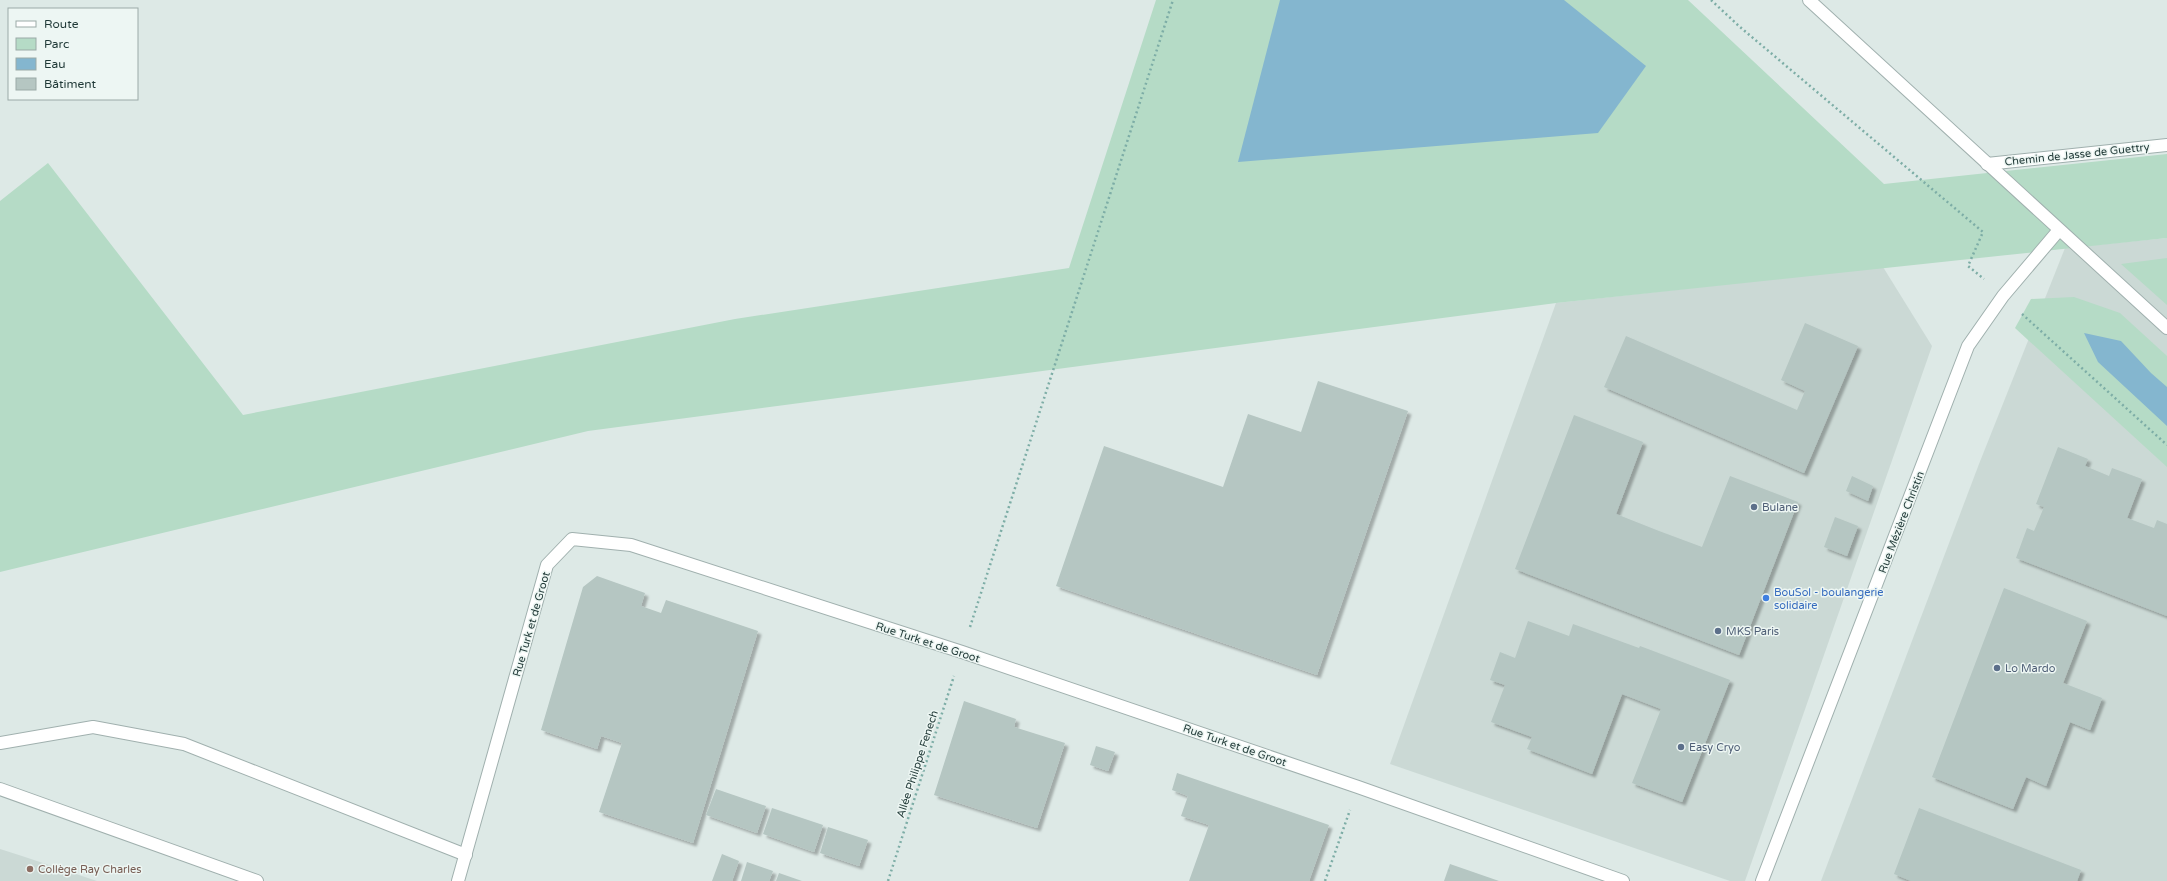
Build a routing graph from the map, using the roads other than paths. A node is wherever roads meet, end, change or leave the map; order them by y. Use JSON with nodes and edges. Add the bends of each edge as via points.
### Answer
{"nodes":[{"id":1,"x":1809,"y":0,"type":"edge"},
{"id":2,"x":2167,"y":145,"type":"edge"},
{"id":3,"x":1987,"y":164,"type":"junction"},
{"id":4,"x":2059,"y":230,"type":"junction"},
{"id":5,"x":2167,"y":328,"type":"edge"},
{"id":6,"x":0,"y":743,"type":"edge"},
{"id":7,"x":0,"y":789,"type":"edge"},
{"id":8,"x":466,"y":855,"type":"junction"},
{"id":9,"x":257,"y":881,"type":"edge"},
{"id":10,"x":458,"y":881,"type":"edge"},
{"id":11,"x":1623,"y":881,"type":"edge"},
{"id":12,"x":1762,"y":881,"type":"edge"}],
"edges":[{"from":1,"to":3,"type":"street"},
{"from":2,"to":3,"type":"street","name":"Chemin de Jasse de Guettry"},
{"from":3,"to":4,"type":"street"},
{"from":4,"to":5,"type":"street"},
{"from":4,"to":12,"type":"street","name":"Rue Mézière Christin","via":[[2003,296],[1968,346]]},
{"from":6,"to":8,"type":"street","via":[[93,727],[184,744]]},
{"from":7,"to":9,"type":"street"},
{"from":8,"to":10,"type":"street","name":"Rue Turk et de Groot"},
{"from":8,"to":11,"type":"street","name":"Rue Turk et de Groot","via":[[548,565],[572,539],[631,545],[962,652],[1358,787]]}]}
